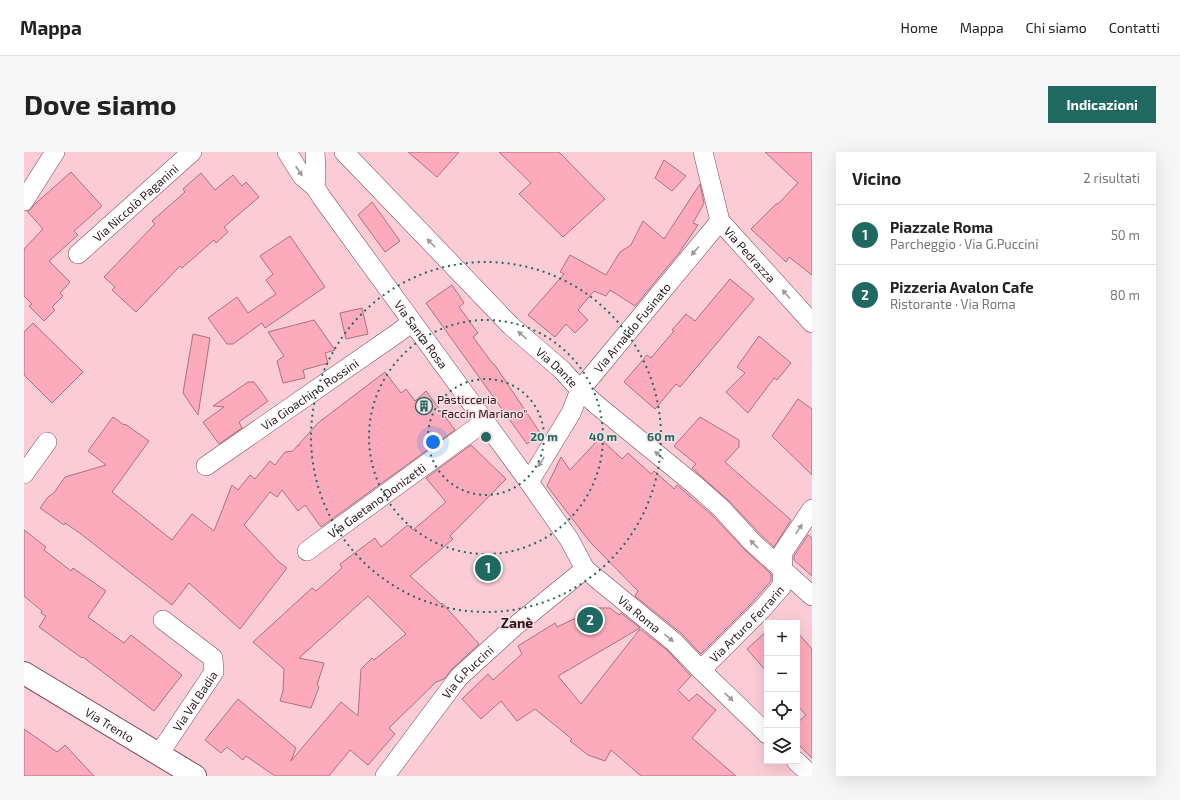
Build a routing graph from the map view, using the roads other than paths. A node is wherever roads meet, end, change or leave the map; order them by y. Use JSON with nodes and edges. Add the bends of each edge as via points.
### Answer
{"nodes":[{"id":1,"x":56,"y":152,"type":"edge"},
{"id":2,"x":192,"y":152,"type":"edge"},
{"id":3,"x":287,"y":152,"type":"edge"},
{"id":4,"x":315,"y":152,"type":"edge"},
{"id":5,"x":344,"y":152,"type":"edge"},
{"id":6,"x":703,"y":152,"type":"edge"},
{"id":7,"x":315,"y":186,"type":"junction"},
{"id":8,"x":24,"y":201,"type":"edge"},
{"id":9,"x":720,"y":221,"type":"junction"},
{"id":10,"x":78,"y":254,"type":"dead end"},
{"id":11,"x":412,"y":322,"type":"junction"},
{"id":12,"x":812,"y":323,"type":"edge"},
{"id":13,"x":580,"y":390,"type":"junction"},
{"id":14,"x":484,"y":422,"type":"junction"},
{"id":15,"x":47,"y":442,"type":"dead end"},
{"id":16,"x":206,"y":466,"type":"dead end"},
{"id":17,"x":24,"y":474,"type":"edge"},
{"id":18,"x":529,"y":482,"type":"junction"},
{"id":19,"x":812,"y":509,"type":"edge"},
{"id":20,"x":307,"y":551,"type":"dead end"},
{"id":21,"x":585,"y":569,"type":"junction"},
{"id":22,"x":783,"y":570,"type":"junction"},
{"id":23,"x":812,"y":596,"type":"edge"},
{"id":24,"x":163,"y":620,"type":"dead end"},
{"id":25,"x":701,"y":670,"type":"junction"},
{"id":26,"x":24,"y":672,"type":"edge"},
{"id":27,"x":764,"y":731,"type":"edge"},
{"id":28,"x":159,"y":754,"type":"junction"},
{"id":29,"x":799,"y":764,"type":"edge"},
{"id":30,"x":195,"y":776,"type":"edge"},
{"id":31,"x":384,"y":776,"type":"edge"},
{"id":32,"x":812,"y":776,"type":"edge"}],
"edges":[{"from":1,"to":8,"type":"street"},
{"from":2,"to":10,"type":"street","name":"Via Niccolò Paganini"},
{"from":3,"to":7,"type":"street","name":"Via Santa Rosa","one_way":true,"via":[[302,176]]},
{"from":4,"to":7,"type":"street"},
{"from":13,"to":5,"type":"street","name":"Via Dante","one_way":true,"via":[[562,370],[510,326]]},
{"from":6,"to":9,"type":"street","name":"Via Pedrazza"},
{"from":7,"to":11,"type":"street","name":"Via Santa Rosa"},
{"from":12,"to":9,"type":"street","name":"Via Pedrazza","one_way":true},
{"from":9,"to":13,"type":"street","name":"Via Arnaldo Fusinato","one_way":true},
{"from":11,"to":14,"type":"street","name":"Via Santa Rosa"},
{"from":11,"to":16,"type":"street","name":"Via Gioachino Rossini"},
{"from":13,"to":18,"type":"street","name":"Via Arnaldo Fusinato","one_way":true,"via":[[571,414]]},
{"from":22,"to":13,"type":"street","name":"Via Dante","one_way":true,"via":[[753,544],[720,508]]},
{"from":14,"to":18,"type":"street","name":"Via Santa Rosa"},
{"from":14,"to":20,"type":"street","name":"Via Gaetano Donizetti"},
{"from":15,"to":17,"type":"street"},
{"from":18,"to":21,"type":"street","name":"Via Roma","via":[[569,538]]},
{"from":22,"to":19,"type":"street","name":"Via Arturo Ferrarin","one_way":true,"via":[[783,552]]},
{"from":21,"to":25,"type":"street","name":"Via Roma","one_way":true,"via":[[674,642]]},
{"from":21,"to":31,"type":"street","name":"Via G.Puccini","via":[[514,627],[459,677]]},
{"from":22,"to":23,"type":"street","name":"Via Dante"},
{"from":22,"to":25,"type":"street","name":"Via Arturo Ferrarin","via":[[782,586]]},
{"from":24,"to":28,"type":"street","name":"Via Val Badia","via":[[213,658],[214,672]]},
{"from":25,"to":27,"type":"street","name":"Via Roma","one_way":true},
{"from":26,"to":28,"type":"street","name":"Via Trento"},
{"from":28,"to":30,"type":"street","name":"Via Trento"},
{"from":29,"to":32,"type":"street"}]}
